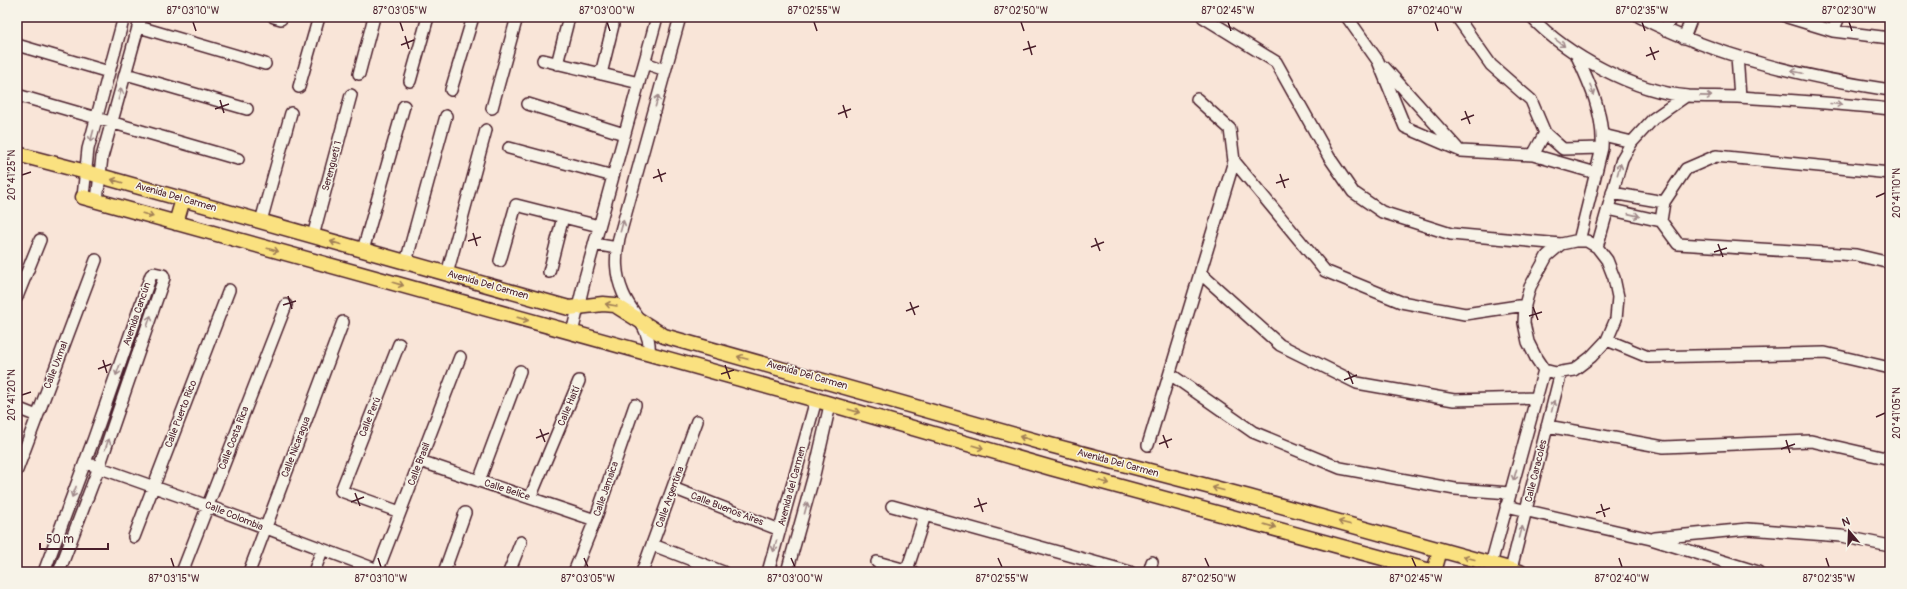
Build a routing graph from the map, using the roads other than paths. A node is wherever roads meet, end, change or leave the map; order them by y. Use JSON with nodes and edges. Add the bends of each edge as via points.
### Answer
{"nodes":[{"id":1,"x":124,"y":17,"type":"edge"},
{"id":2,"x":319,"y":17,"type":"edge"},
{"id":3,"x":374,"y":17,"type":"edge"},
{"id":4,"x":428,"y":17,"type":"edge"},
{"id":5,"x":473,"y":17,"type":"edge"},
{"id":6,"x":517,"y":17,"type":"edge"},
{"id":7,"x":569,"y":17,"type":"edge"},
{"id":8,"x":657,"y":17,"type":"edge"},
{"id":9,"x":1203,"y":17,"type":"edge"},
{"id":10,"x":1347,"y":17,"type":"edge"},
{"id":11,"x":1457,"y":17,"type":"edge"},
{"id":12,"x":1531,"y":17,"type":"edge"},
{"id":13,"x":1640,"y":17,"type":"edge"},
{"id":14,"x":1671,"y":17,"type":"edge"},
{"id":15,"x":1692,"y":17,"type":"edge"},
{"id":16,"x":1787,"y":17,"type":"edge"},
{"id":17,"x":1839,"y":17,"type":"edge"},
{"id":18,"x":678,"y":18,"type":"edge"},
{"id":19,"x":140,"y":22,"type":"edge"},
{"id":20,"x":613,"y":25,"type":"dead end"},
{"id":21,"x":1665,"y":30,"type":"junction"},
{"id":22,"x":1833,"y":31,"type":"junction"},
{"id":23,"x":1684,"y":38,"type":"junction"},
{"id":24,"x":1890,"y":38,"type":"edge"},
{"id":25,"x":17,"y":46,"type":"edge"},
{"id":26,"x":1576,"y":54,"type":"junction"},
{"id":27,"x":1737,"y":56,"type":"junction"},
{"id":28,"x":543,"y":60,"type":"dead end"},
{"id":29,"x":1378,"y":60,"type":"junction"},
{"id":30,"x":645,"y":62,"type":"junction"},
{"id":31,"x":265,"y":64,"type":"dead end"},
{"id":32,"x":557,"y":64,"type":"junction"},
{"id":33,"x":665,"y":70,"type":"junction"},
{"id":34,"x":109,"y":72,"type":"junction"},
{"id":35,"x":126,"y":74,"type":"junction"},
{"id":36,"x":359,"y":74,"type":"dead end"},
{"id":37,"x":601,"y":74,"type":"junction"},
{"id":38,"x":410,"y":81,"type":"dead end"},
{"id":39,"x":639,"y":83,"type":"junction"},
{"id":40,"x":299,"y":86,"type":"dead end"},
{"id":41,"x":451,"y":90,"type":"dead end"},
{"id":42,"x":1890,"y":90,"type":"edge"},
{"id":43,"x":17,"y":94,"type":"edge"},
{"id":44,"x":352,"y":95,"type":"dead end"},
{"id":45,"x":1686,"y":96,"type":"junction"},
{"id":46,"x":1740,"y":97,"type":"junction"},
{"id":47,"x":1197,"y":99,"type":"dead end"},
{"id":48,"x":528,"y":104,"type":"dead end"},
{"id":49,"x":404,"y":106,"type":"dead end"},
{"id":50,"x":492,"y":108,"type":"dead end"},
{"id":51,"x":247,"y":109,"type":"dead end"},
{"id":52,"x":1890,"y":109,"type":"edge"},
{"id":53,"x":292,"y":113,"type":"dead end"},
{"id":54,"x":446,"y":116,"type":"dead end"},
{"id":55,"x":97,"y":117,"type":"junction"},
{"id":56,"x":112,"y":122,"type":"junction"},
{"id":57,"x":486,"y":130,"type":"dead end"},
{"id":58,"x":1545,"y":133,"type":"junction"},
{"id":59,"x":624,"y":134,"type":"junction"},
{"id":60,"x":1603,"y":135,"type":"junction"},
{"id":61,"x":1632,"y":142,"type":"junction"},
{"id":62,"x":509,"y":148,"type":"dead end"},
{"id":63,"x":1602,"y":148,"type":"junction"},
{"id":64,"x":1563,"y":149,"type":"junction"},
{"id":65,"x":1461,"y":151,"type":"junction"},
{"id":66,"x":17,"y":154,"type":"edge"},
{"id":67,"x":1534,"y":155,"type":"junction"},
{"id":68,"x":238,"y":159,"type":"dead end"},
{"id":69,"x":1234,"y":161,"type":"junction"},
{"id":70,"x":1559,"y":162,"type":"junction"},
{"id":71,"x":1596,"y":173,"type":"junction"},
{"id":72,"x":1890,"y":173,"type":"edge"},
{"id":73,"x":92,"y":174,"type":"junction"},
{"id":74,"x":613,"y":176,"type":"junction"},
{"id":75,"x":1612,"y":193,"type":"junction"},
{"id":76,"x":83,"y":196,"type":"joint"},
{"id":77,"x":183,"y":199,"type":"junction"},
{"id":78,"x":97,"y":200,"type":"junction"},
{"id":79,"x":1664,"y":202,"type":"junction"},
{"id":80,"x":1608,"y":209,"type":"junction"},
{"id":81,"x":563,"y":217,"type":"junction"},
{"id":82,"x":261,"y":221,"type":"junction"},
{"id":83,"x":1661,"y":221,"type":"junction"},
{"id":84,"x":176,"y":223,"type":"junction"},
{"id":85,"x":1583,"y":223,"type":"junction"},
{"id":86,"x":599,"y":226,"type":"junction"},
{"id":87,"x":1603,"y":227,"type":"junction"},
{"id":88,"x":313,"y":236,"type":"junction"},
{"id":89,"x":40,"y":240,"type":"dead end"},
{"id":90,"x":1579,"y":241,"type":"junction"},
{"id":91,"x":594,"y":244,"type":"junction"},
{"id":92,"x":1561,"y":244,"type":"junction"},
{"id":93,"x":1597,"y":247,"type":"junction"},
{"id":94,"x":617,"y":248,"type":"junction"},
{"id":95,"x":363,"y":250,"type":"junction"},
{"id":96,"x":96,"y":260,"type":"dead end"},
{"id":97,"x":500,"y":261,"type":"dead end"},
{"id":98,"x":406,"y":262,"type":"junction"},
{"id":99,"x":1890,"y":263,"type":"edge"},
{"id":100,"x":549,"y":272,"type":"dead end"},
{"id":101,"x":22,"y":273,"type":"edge"},
{"id":102,"x":1200,"y":273,"type":"junction"},
{"id":103,"x":447,"y":274,"type":"junction"},
{"id":104,"x":229,"y":290,"type":"dead end"},
{"id":105,"x":17,"y":297,"type":"edge"},
{"id":106,"x":286,"y":304,"type":"dead end"},
{"id":107,"x":1525,"y":305,"type":"junction"},
{"id":108,"x":579,"y":307,"type":"junction"},
{"id":109,"x":640,"y":321,"type":"junction"},
{"id":110,"x":343,"y":322,"type":"dead end"},
{"id":111,"x":572,"y":333,"type":"junction"},
{"id":112,"x":1607,"y":340,"type":"junction"},
{"id":113,"x":399,"y":344,"type":"dead end"},
{"id":114,"x":649,"y":354,"type":"junction"},
{"id":115,"x":460,"y":357,"type":"dead end"},
{"id":116,"x":1890,"y":368,"type":"edge"},
{"id":117,"x":1544,"y":370,"type":"junction"},
{"id":118,"x":520,"y":371,"type":"dead end"},
{"id":119,"x":1561,"y":372,"type":"junction"},
{"id":120,"x":1170,"y":374,"type":"junction"},
{"id":121,"x":580,"y":381,"type":"dead end"},
{"id":122,"x":1536,"y":398,"type":"junction"},
{"id":123,"x":816,"y":400,"type":"junction"},
{"id":124,"x":635,"y":405,"type":"dead end"},
{"id":125,"x":830,"y":405,"type":"junction"},
{"id":126,"x":17,"y":408,"type":"edge"},
{"id":127,"x":37,"y":416,"type":"junction"},
{"id":128,"x":697,"y":421,"type":"dead end"},
{"id":129,"x":1548,"y":426,"type":"junction"},
{"id":130,"x":1050,"y":445,"type":"junction"},
{"id":131,"x":1148,"y":445,"type":"dead end"},
{"id":132,"x":1522,"y":447,"type":"junction"},
{"id":133,"x":1541,"y":451,"type":"junction"},
{"id":134,"x":1890,"y":459,"type":"edge"},
{"id":135,"x":420,"y":461,"type":"junction"},
{"id":136,"x":85,"y":462,"type":"junction"},
{"id":137,"x":99,"y":467,"type":"junction"},
{"id":138,"x":1051,"y":468,"type":"junction"},
{"id":139,"x":17,"y":470,"type":"edge"},
{"id":140,"x":796,"y":471,"type":"junction"},
{"id":141,"x":814,"y":475,"type":"junction"},
{"id":142,"x":479,"y":481,"type":"junction"},
{"id":143,"x":153,"y":486,"type":"junction"},
{"id":144,"x":673,"y":488,"type":"junction"},
{"id":145,"x":1510,"y":493,"type":"junction"},
{"id":146,"x":1249,"y":497,"type":"junction"},
{"id":147,"x":530,"y":498,"type":"junction"},
{"id":148,"x":208,"y":506,"type":"junction"},
{"id":149,"x":892,"y":506,"type":"dead end"},
{"id":150,"x":1506,"y":506,"type":"junction"},
{"id":151,"x":1526,"y":511,"type":"junction"},
{"id":152,"x":400,"y":512,"type":"junction"},
{"id":153,"x":465,"y":513,"type":"dead end"},
{"id":154,"x":925,"y":514,"type":"junction"},
{"id":155,"x":1243,"y":519,"type":"junction"},
{"id":156,"x":595,"y":520,"type":"junction"},
{"id":157,"x":265,"y":529,"type":"junction"},
{"id":158,"x":780,"y":530,"type":"junction"},
{"id":159,"x":134,"y":538,"type":"dead end"},
{"id":160,"x":1651,"y":538,"type":"junction"},
{"id":161,"x":521,"y":542,"type":"dead end"},
{"id":162,"x":653,"y":545,"type":"junction"},
{"id":163,"x":1890,"y":546,"type":"edge"},
{"id":164,"x":52,"y":550,"type":"junction"},
{"id":165,"x":322,"y":550,"type":"junction"},
{"id":166,"x":1440,"y":550,"type":"junction"},
{"id":167,"x":65,"y":555,"type":"junction"},
{"id":168,"x":877,"y":562,"type":"dead end"},
{"id":169,"x":1491,"y":564,"type":"junction"},
{"id":170,"x":379,"y":571,"type":"edge"},
{"id":171,"x":910,"y":571,"type":"edge"},
{"id":172,"x":1516,"y":571,"type":"edge"},
{"id":173,"x":44,"y":572,"type":"edge"},
{"id":174,"x":59,"y":572,"type":"edge"},
{"id":175,"x":182,"y":572,"type":"edge"},
{"id":176,"x":249,"y":572,"type":"edge"},
{"id":177,"x":314,"y":572,"type":"edge"},
{"id":178,"x":444,"y":572,"type":"edge"},
{"id":179,"x":509,"y":572,"type":"edge"},
{"id":180,"x":574,"y":572,"type":"edge"},
{"id":181,"x":642,"y":572,"type":"edge"},
{"id":182,"x":723,"y":572,"type":"edge"},
{"id":183,"x":768,"y":572,"type":"edge"},
{"id":184,"x":788,"y":572,"type":"edge"},
{"id":185,"x":1130,"y":572,"type":"edge"},
{"id":186,"x":1434,"y":572,"type":"edge"},
{"id":187,"x":1758,"y":572,"type":"edge"}],
"edges":[{"from":1,"to":34,"type":"street"},
{"from":2,"to":40,"type":"street"},
{"from":3,"to":36,"type":"street"},
{"from":4,"to":38,"type":"street"},
{"from":5,"to":41,"type":"street"},
{"from":6,"to":50,"type":"street"},
{"from":7,"to":32,"type":"street"},
{"from":8,"to":30,"type":"street"},
{"from":9,"to":92,"type":"street","via":[[1276,62],[1329,157],[1353,192],[1382,212],[1451,234]]},
{"from":10,"to":29,"type":"street"},
{"from":11,"to":58,"type":"street","via":[[1491,66],[1531,100]]},
{"from":12,"to":26,"type":"street","one_way":true,"via":[[1545,32]]},
{"from":13,"to":21,"type":"street"},
{"from":14,"to":21,"type":"street"},
{"from":15,"to":23,"type":"street"},
{"from":16,"to":22,"type":"street"},
{"from":17,"to":22,"type":"street"},
{"from":18,"to":33,"type":"street"},
{"from":19,"to":31,"type":"street"},
{"from":19,"to":35,"type":"street"},
{"from":20,"to":37,"type":"street"},
{"from":21,"to":23,"type":"street"},
{"from":22,"to":24,"type":"street"},
{"from":23,"to":27,"type":"street"},
{"from":25,"to":34,"type":"street"},
{"from":26,"to":45,"type":"street","via":[[1622,78],[1657,90]]},
{"from":26,"to":60,"type":"street","one_way":true,"via":[[1597,105]]},
{"from":42,"to":27,"type":"street","one_way":true,"via":[[1785,70]]},
{"from":27,"to":46,"type":"street"},
{"from":28,"to":32,"type":"street"},
{"from":29,"to":65,"type":"street"},
{"from":29,"to":65,"type":"street","via":[[1405,127]]},
{"from":30,"to":33,"type":"street"},
{"from":30,"to":39,"type":"street"},
{"from":32,"to":37,"type":"street"},
{"from":94,"to":33,"type":"street","one_way":true},
{"from":34,"to":55,"type":"street"},
{"from":35,"to":51,"type":"street"},
{"from":56,"to":35,"type":"street","one_way":true},
{"from":37,"to":39,"type":"street"},
{"from":39,"to":59,"type":"street"},
{"from":43,"to":55,"type":"street"},
{"from":44,"to":88,"type":"street","name":"Serengueti 1"},
{"from":45,"to":46,"type":"street","one_way":true},
{"from":45,"to":61,"type":"street","via":[[1653,119]]},
{"from":46,"to":52,"type":"street","one_way":true},
{"from":47,"to":69,"type":"street","via":[[1230,128]]},
{"from":48,"to":59,"type":"street"},
{"from":49,"to":95,"type":"street"},
{"from":53,"to":82,"type":"street"},
{"from":54,"to":98,"type":"street"},
{"from":55,"to":56,"type":"street"},
{"from":55,"to":73,"type":"street","one_way":true,"via":[[88,149]]},
{"from":56,"to":68,"type":"street"},
{"from":56,"to":73,"type":"street"},
{"from":57,"to":103,"type":"street"},
{"from":58,"to":64,"type":"street"},
{"from":58,"to":67,"type":"street"},
{"from":59,"to":74,"type":"street"},
{"from":60,"to":61,"type":"street"},
{"from":60,"to":63,"type":"street"},
{"from":75,"to":61,"type":"street","one_way":true,"via":[[1622,159]]},
{"from":62,"to":74,"type":"street"},
{"from":63,"to":64,"type":"street"},
{"from":63,"to":71,"type":"street"},
{"from":64,"to":70,"type":"street"},
{"from":65,"to":67,"type":"street"},
{"from":66,"to":73,"type":"main road","name":"Avenida Del Carmen"},
{"from":67,"to":70,"type":"street"},
{"from":69,"to":102,"type":"street"},
{"from":69,"to":107,"type":"street","via":[[1325,271],[1401,302],[1465,314]]},
{"from":70,"to":71,"type":"street"},
{"from":71,"to":85,"type":"street"},
{"from":72,"to":79,"type":"street","via":[[1716,156],[1686,169]]},
{"from":73,"to":76,"type":"street"},
{"from":77,"to":73,"type":"main road","name":"Avenida Del Carmen","one_way":true},
{"from":73,"to":78,"type":"street"},
{"from":74,"to":86,"type":"street"},
{"from":75,"to":79,"type":"street"},
{"from":75,"to":80,"type":"street"},
{"from":76,"to":78,"type":"main road"},
{"from":77,"to":82,"type":"main road","name":"Avenida Del Carmen"},
{"from":77,"to":84,"type":"main road"},
{"from":78,"to":84,"type":"main road","one_way":true},
{"from":79,"to":83,"type":"street"},
{"from":80,"to":83,"type":"street","one_way":true},
{"from":80,"to":87,"type":"street"},
{"from":81,"to":86,"type":"street"},
{"from":81,"to":97,"type":"street","via":[[516,205]]},
{"from":81,"to":100,"type":"street"},
{"from":82,"to":88,"type":"main road","name":"Avenida Del Carmen"},
{"from":83,"to":99,"type":"street","via":[[1678,244],[1856,255]]},
{"from":84,"to":111,"type":"main road","one_way":true},
{"from":85,"to":87,"type":"street","via":[[1594,228]]},
{"from":85,"to":90,"type":"street"},
{"from":86,"to":91,"type":"street"},
{"from":87,"to":93,"type":"street"},
{"from":95,"to":88,"type":"main road","name":"Avenida Del Carmen","one_way":true},
{"from":89,"to":101,"type":"street"},
{"from":90,"to":92,"type":"street"},
{"from":90,"to":93,"type":"street","via":[[1587,241]]},
{"from":91,"to":94,"type":"street"},
{"from":91,"to":108,"type":"street"},
{"from":92,"to":107,"type":"street","via":[[1547,256],[1530,287]]},
{"from":93,"to":112,"type":"street","via":[[1614,278],[1618,297],[1616,319]]},
{"from":94,"to":109,"type":"street","via":[[615,264],[618,279],[623,294]]},
{"from":95,"to":98,"type":"main road","name":"Avenida Del Carmen"},
{"from":96,"to":127,"type":"street","name":"Calle Uxmal"},
{"from":98,"to":103,"type":"main road","name":"Avenida Del Carmen"},
{"from":101,"to":105,"type":"street"},
{"from":102,"to":120,"type":"street"},
{"from":102,"to":122,"type":"street","via":[[1280,345],[1357,384],[1454,400]]},
{"from":103,"to":108,"type":"main road","name":"Avenida Del Carmen","via":[[569,308]]},
{"from":104,"to":143,"type":"street","name":"Calle Puerto Rico"},
{"from":106,"to":148,"type":"street","name":"Calle Costa Rica"},
{"from":107,"to":117,"type":"street","via":[[1524,323],[1528,342]]},
{"from":109,"to":108,"type":"main road","name":"Avenida Del Carmen","one_way":true,"via":[[615,305]]},
{"from":108,"to":111,"type":"street"},
{"from":109,"to":114,"type":"street","via":[[648,334]]},
{"from":130,"to":109,"type":"main road","name":"Avenida Del Carmen","one_way":true,"via":[[664,336]]},
{"from":110,"to":157,"type":"street","name":"Calle Nicaragua"},
{"from":111,"to":114,"type":"main road"},
{"from":112,"to":116,"type":"street","via":[[1648,357],[1825,353]]},
{"from":112,"to":119,"type":"street","via":[[1574,370]]},
{"from":113,"to":152,"type":"street","name":"Calle Perú","via":[[341,491]]},
{"from":114,"to":123,"type":"main road"},
{"from":115,"to":135,"type":"street","name":"Calle Brasil"},
{"from":117,"to":119,"type":"street"},
{"from":117,"to":122,"type":"street","name":"Calle Caracoles"},
{"from":118,"to":142,"type":"street"},
{"from":129,"to":119,"type":"street","name":"Calle Caracoles","one_way":true},
{"from":120,"to":131,"type":"street"},
{"from":120,"to":145,"type":"street","via":[[1253,432],[1340,468],[1455,489]]},
{"from":121,"to":147,"type":"street","name":"Calle Haití"},
{"from":122,"to":132,"type":"street","name":"Calle Caracoles"},
{"from":123,"to":125,"type":"main road"},
{"from":123,"to":140,"type":"street","name":"Avenida del Carmen"},
{"from":124,"to":156,"type":"street","name":"Calle Jamaica"},
{"from":125,"to":138,"type":"main road","one_way":true},
{"from":125,"to":141,"type":"street","name":"Avenida del Carmen"},
{"from":126,"to":127,"type":"street"},
{"from":127,"to":139,"type":"street","name":"Calle Uxmal"},
{"from":128,"to":144,"type":"street","name":"Calle Argentina"},
{"from":129,"to":133,"type":"street","name":"Calle Caracoles"},
{"from":129,"to":134,"type":"street","via":[[1664,447],[1811,441]]},
{"from":130,"to":138,"type":"main road","via":[[1054,457]]},
{"from":146,"to":130,"type":"main road","name":"Avenida Del Carmen","one_way":true},
{"from":132,"to":133,"type":"street"},
{"from":132,"to":145,"type":"street","name":"Calle Caracoles","one_way":true},
{"from":133,"to":151,"type":"street","name":"Calle Caracoles"},
{"from":135,"to":142,"type":"street","name":"Calle Belice"},
{"from":135,"to":152,"type":"street","name":"Calle Brasil"},
{"from":136,"to":137,"type":"street","name":"Calle Colombia"},
{"from":137,"to":136,"type":"street","name":"Avenida Cancún","one_way":true,"via":[[163,275],[151,275]]},
{"from":136,"to":164,"type":"street","name":"Avenida Cancún","one_way":true},
{"from":137,"to":143,"type":"street","name":"Calle Colombia"},
{"from":137,"to":167,"type":"street","name":"Avenida Cancún"},
{"from":138,"to":155,"type":"main road","one_way":true},
{"from":140,"to":141,"type":"street"},
{"from":140,"to":158,"type":"street","name":"Avenida del Carmen"},
{"from":184,"to":141,"type":"street","name":"Avenida del Carmen","one_way":true},
{"from":142,"to":147,"type":"street","name":"Calle Belice"},
{"from":143,"to":148,"type":"street","name":"Calle Colombia"},
{"from":143,"to":159,"type":"street","name":"Calle Puerto Rico"},
{"from":144,"to":158,"type":"street","name":"Calle Buenos Aires"},
{"from":144,"to":162,"type":"street","name":"Calle Argentina"},
{"from":145,"to":150,"type":"street","name":"Calle Caracoles"},
{"from":146,"to":155,"type":"main road"},
{"from":166,"to":146,"type":"main road","name":"Avenida Del Carmen","one_way":true},
{"from":147,"to":156,"type":"street","name":"Calle Belice"},
{"from":148,"to":157,"type":"street","name":"Calle Colombia"},
{"from":148,"to":175,"type":"street","name":"Calle Costa Rica"},
{"from":149,"to":154,"type":"street"},
{"from":150,"to":151,"type":"street"},
{"from":150,"to":169,"type":"street","name":"Calle Caracoles"},
{"from":151,"to":160,"type":"street"},
{"from":172,"to":151,"type":"street","name":"Calle Caracoles","one_way":true},
{"from":152,"to":170,"type":"street","name":"Calle Brasil"},
{"from":153,"to":178,"type":"street"},
{"from":154,"to":171,"type":"street"},
{"from":154,"to":185,"type":"street"},
{"from":155,"to":186,"type":"main road","one_way":true},
{"from":156,"to":180,"type":"street","name":"Calle Jamaica"},
{"from":157,"to":165,"type":"street","name":"Calle Colombia"},
{"from":157,"to":176,"type":"street","name":"Calle Nicaragua"},
{"from":158,"to":183,"type":"street","name":"Avenida del Carmen","one_way":true},
{"from":160,"to":163,"type":"street","via":[[1748,529],[1841,536]]},
{"from":160,"to":187,"type":"street"},
{"from":161,"to":179,"type":"street"},
{"from":162,"to":181,"type":"street","name":"Calle Argentina"},
{"from":162,"to":182,"type":"street"},
{"from":164,"to":167,"type":"street"},
{"from":164,"to":173,"type":"street","name":"Avenida Cancún"},
{"from":165,"to":170,"type":"street","name":"Calle Colombia"},
{"from":165,"to":177,"type":"street"},
{"from":169,"to":166,"type":"main road","name":"Avenida Del Carmen","one_way":true},
{"from":166,"to":186,"type":"main road"},
{"from":167,"to":174,"type":"street","name":"Avenida Cancún"},
{"from":168,"to":171,"type":"street"},
{"from":169,"to":172,"type":"main road","name":"Avenida Del Carmen"}]}
